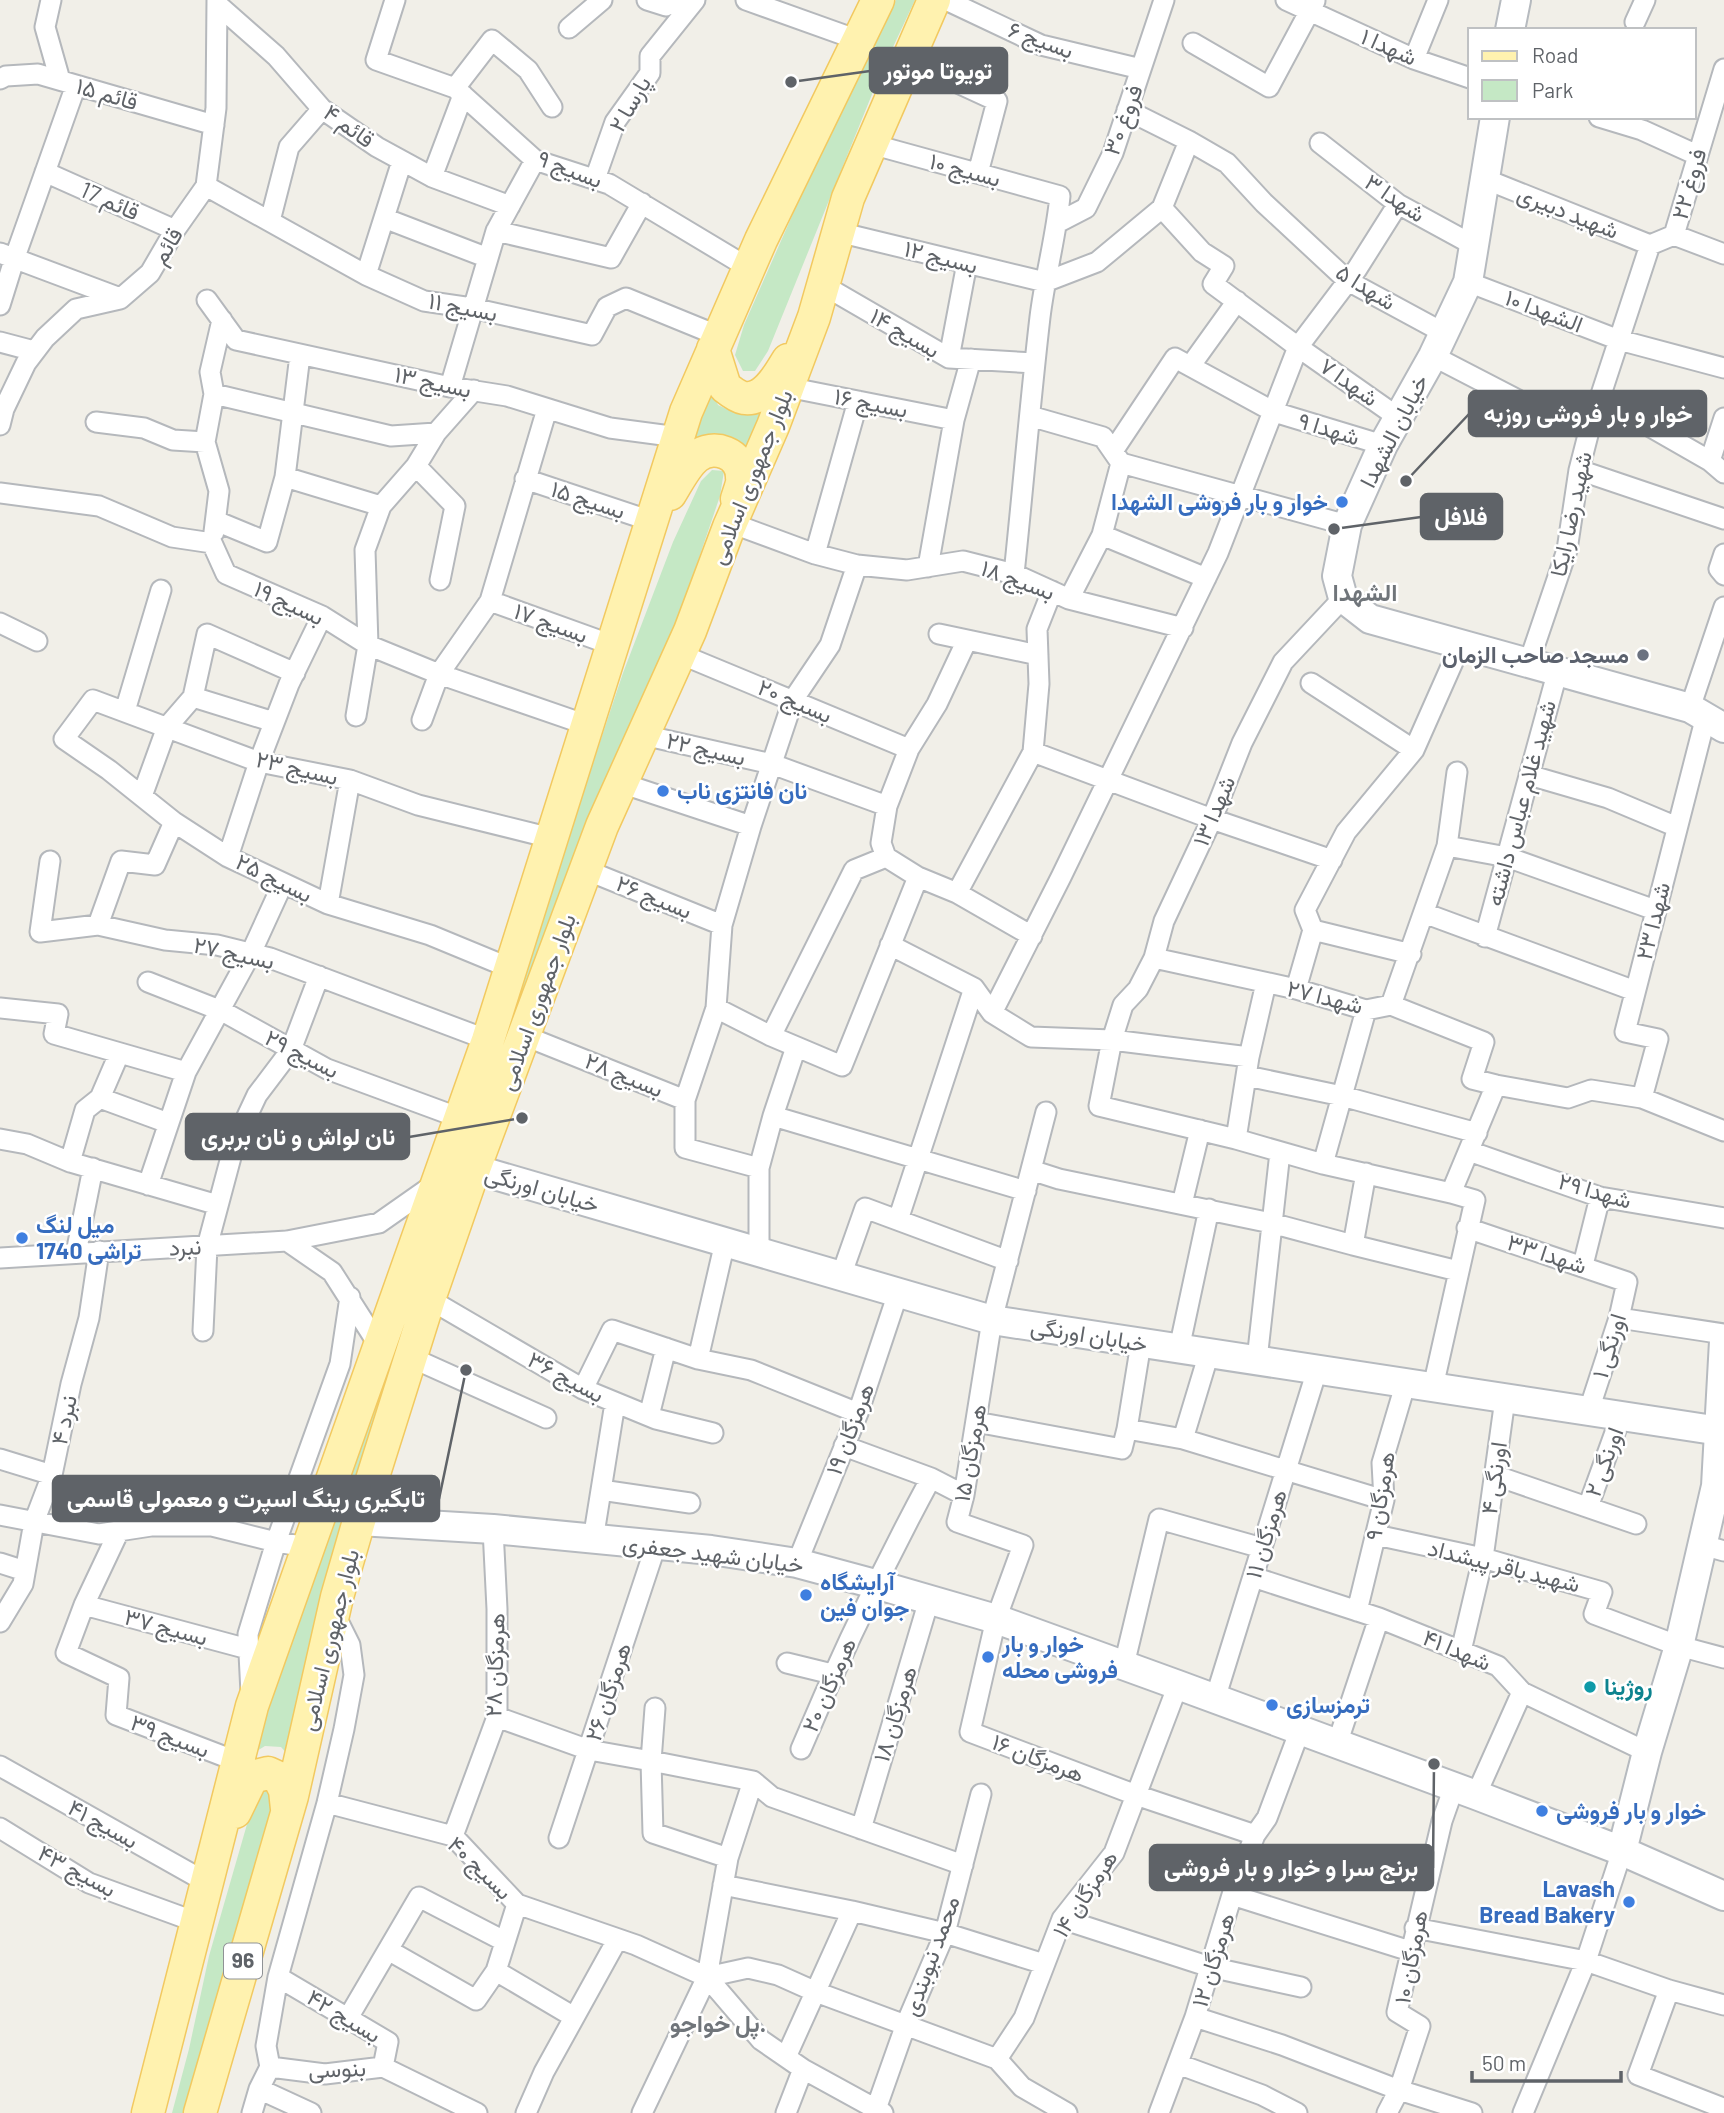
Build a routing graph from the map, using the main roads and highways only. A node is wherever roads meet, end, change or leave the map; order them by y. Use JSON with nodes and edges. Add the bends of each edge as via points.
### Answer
{"nodes":[{"id":1,"x":878,"y":0,"type":"edge"},
{"id":2,"x":934,"y":0,"type":"edge"},
{"id":3,"x":814,"y":317,"type":"junction"},
{"id":4,"x":716,"y":342,"type":"junction"},
{"id":5,"x":651,"y":521,"type":"junction"},
{"id":6,"x":730,"y":525,"type":"junction"},
{"id":7,"x":287,"y":1809,"type":"junction"},
{"id":8,"x":206,"y":1882,"type":"junction"},
{"id":9,"x":148,"y":2113,"type":"edge"},
{"id":10,"x":200,"y":2113,"type":"edge"}],
"edges":[{"from":1,"to":4,"type":"main road","name":"بلوار جمهوری اسلامی"},
{"from":2,"to":3,"type":"main road","name":"بلوار جمهوری اسلامی","via":[[848,198]]},
{"from":3,"to":4,"type":"main road","via":[[775,381],[759,397],[743,398],[724,387]]},
{"from":3,"to":6,"type":"main road","name":"بلوار جمهوری اسلامی"},
{"from":4,"to":5,"type":"main road","name":"بلوار جمهوری اسلامی","via":[[685,412]]},
{"from":5,"to":6,"type":"main road","via":[[695,457],[717,450],[735,459],[743,478]]},
{"from":5,"to":8,"type":"main road","name":"بلوار جمهوری اسلامی","via":[[488,1040],[252,1706]]},
{"from":6,"to":7,"type":"main road","name":"بلوار جمهوری اسلامی","via":[[680,654],[586,870],[429,1298],[359,1521]]},
{"from":7,"to":8,"type":"main road","number":"96","via":[[279,1778],[268,1773],[252,1777]]},
{"from":7,"to":10,"type":"main road","name":"بلوار جمهوری اسلامی","number":"96"},
{"from":8,"to":9,"type":"main road","name":"بلوار جمهوری اسلامی","number":"96"}]}
